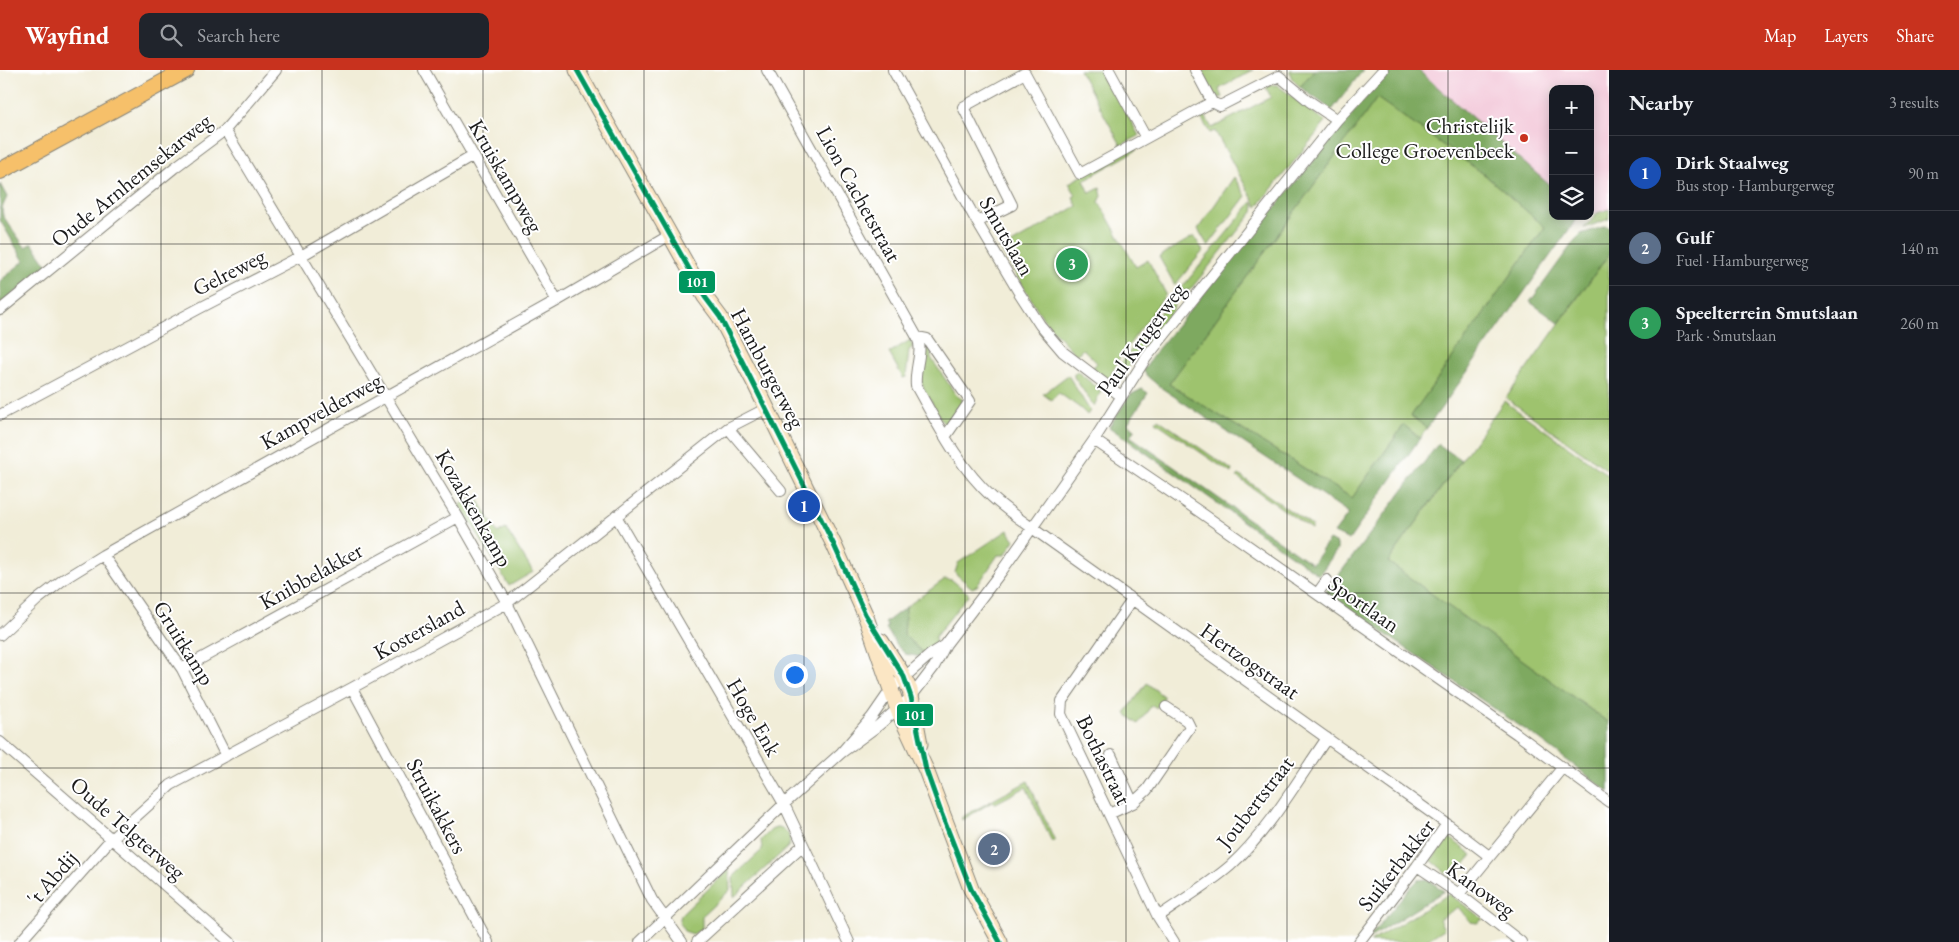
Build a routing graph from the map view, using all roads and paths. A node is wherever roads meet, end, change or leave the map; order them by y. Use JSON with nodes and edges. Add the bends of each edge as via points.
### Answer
{"nodes":[{"id":1,"x":170,"y":70,"type":"edge"},
{"id":2,"x":186,"y":70,"type":"edge"},
{"id":3,"x":276,"y":70,"type":"edge"},
{"id":4,"x":424,"y":70,"type":"edge"},
{"id":5,"x":577,"y":70,"type":"edge"},
{"id":6,"x":768,"y":70,"type":"edge"},
{"id":7,"x":893,"y":70,"type":"edge"},
{"id":8,"x":1109,"y":70,"type":"edge"},
{"id":9,"x":1195,"y":70,"type":"edge"},
{"id":10,"x":1383,"y":70,"type":"edge"},
{"id":11,"x":1280,"y":73,"type":"edge"},
{"id":12,"x":1212,"y":102,"type":"junction"},
{"id":13,"x":1337,"y":120,"type":"junction"},
{"id":14,"x":225,"y":130,"type":"junction"},
{"id":15,"x":1146,"y":138,"type":"junction"},
{"id":16,"x":472,"y":156,"type":"junction"},
{"id":17,"x":0,"y":163,"type":"edge"},
{"id":18,"x":0,"y":171,"type":"edge"},
{"id":19,"x":977,"y":222,"type":"junction"},
{"id":20,"x":670,"y":235,"type":"junction"},
{"id":21,"x":301,"y":256,"type":"junction"},
{"id":22,"x":557,"y":301,"type":"junction"},
{"id":23,"x":0,"y":310,"type":"edge"},
{"id":24,"x":917,"y":337,"type":"junction"},
{"id":25,"x":386,"y":396,"type":"junction"},
{"id":26,"x":1121,"y":396,"type":"junction"},
{"id":27,"x":766,"y":408,"type":"junction"},
{"id":28,"x":0,"y":415,"type":"edge"},
{"id":29,"x":728,"y":428,"type":"junction"},
{"id":30,"x":945,"y":437,"type":"junction"},
{"id":31,"x":1094,"y":440,"type":"junction"},
{"id":32,"x":782,"y":491,"type":"dead end"},
{"id":33,"x":616,"y":516,"type":"junction"},
{"id":34,"x":458,"y":517,"type":"junction"},
{"id":35,"x":1032,"y":528,"type":"junction"},
{"id":36,"x":103,"y":555,"type":"junction"},
{"id":37,"x":1327,"y":580,"type":"dead end"},
{"id":38,"x":1317,"y":594,"type":"junction"},
{"id":39,"x":1132,"y":600,"type":"junction"},
{"id":40,"x":507,"y":603,"type":"junction"},
{"id":41,"x":865,"y":614,"type":"junction"},
{"id":42,"x":0,"y":635,"type":"edge"},
{"id":43,"x":946,"y":644,"type":"junction"},
{"id":44,"x":182,"y":669,"type":"junction"},
{"id":45,"x":904,"y":677,"type":"junction"},
{"id":46,"x":352,"y":688,"type":"junction"},
{"id":47,"x":892,"y":688,"type":"junction"},
{"id":48,"x":912,"y":697,"type":"junction"},
{"id":49,"x":1166,"y":707,"type":"dead end"},
{"id":50,"x":898,"y":710,"type":"junction"},
{"id":51,"x":1327,"y":738,"type":"junction"},
{"id":52,"x":0,"y":742,"type":"edge"},
{"id":53,"x":841,"y":753,"type":"junction"},
{"id":54,"x":1111,"y":755,"type":"dead end"},
{"id":55,"x":226,"y":756,"type":"junction"},
{"id":56,"x":1563,"y":766,"type":"junction"},
{"id":57,"x":926,"y":770,"type":"junction"},
{"id":58,"x":1609,"y":802,"type":"edge"},
{"id":59,"x":1133,"y":803,"type":"junction"},
{"id":60,"x":784,"y":804,"type":"junction"},
{"id":61,"x":1109,"y":814,"type":"junction"},
{"id":62,"x":1447,"y":824,"type":"junction"},
{"id":63,"x":111,"y":839,"type":"junction"},
{"id":64,"x":803,"y":845,"type":"junction"},
{"id":65,"x":1489,"y":856,"type":"junction"},
{"id":66,"x":1418,"y":866,"type":"junction"},
{"id":67,"x":1459,"y":894,"type":"junction"},
{"id":68,"x":1158,"y":916,"type":"junction"},
{"id":69,"x":665,"y":918,"type":"junction"},
{"id":70,"x":20,"y":942,"type":"edge"},
{"id":71,"x":230,"y":942,"type":"edge"},
{"id":72,"x":488,"y":942,"type":"edge"},
{"id":73,"x":640,"y":942,"type":"edge"},
{"id":74,"x":682,"y":942,"type":"edge"},
{"id":75,"x":697,"y":942,"type":"edge"},
{"id":76,"x":849,"y":942,"type":"edge"},
{"id":77,"x":1000,"y":942,"type":"edge"},
{"id":78,"x":1174,"y":942,"type":"edge"},
{"id":79,"x":1359,"y":942,"type":"edge"},
{"id":80,"x":1521,"y":942,"type":"edge"}],
"edges":[{"from":1,"to":17,"type":"main road"},
{"from":2,"to":18,"type":"main road"},
{"from":3,"to":14,"type":"street","name":"Oude Arnhemsekarweg"},
{"from":4,"to":16,"type":"street","name":"Kruiskampweg"},
{"from":5,"to":20,"type":"street","name":"Hamburgerweg"},
{"from":6,"to":24,"type":"street","name":"Lion Cachetstraat"},
{"from":7,"to":19,"type":"street","name":"Smutslaan"},
{"from":8,"to":15,"type":"street"},
{"from":9,"to":12,"type":"street"},
{"from":10,"to":13,"type":"street","name":"Paul Krugerweg"},
{"from":11,"to":12,"type":"street","via":[[1220,106]]},
{"from":11,"to":13,"type":"street","via":[[1309,101]]},
{"from":12,"to":15,"type":"street"},
{"from":13,"to":26,"type":"street","name":"Paul Krugerweg","via":[[1152,350]]},
{"from":14,"to":21,"type":"street","name":"Kozakkenkamp"},
{"from":14,"to":23,"type":"street","name":"Oude Arnhemsekarweg"},
{"from":15,"to":19,"type":"street","via":[[1080,174],[1024,73],[963,107],[1012,205]]},
{"from":16,"to":21,"type":"street","name":"Gelreweg"},
{"from":16,"to":22,"type":"street","name":"Kruiskampweg"},
{"from":19,"to":26,"type":"street","name":"Smutslaan","via":[[1040,325],[1063,352]]},
{"from":20,"to":22,"type":"street","name":"Kampvelderweg"},
{"from":20,"to":27,"type":"street","name":"Hamburgerweg","via":[[704,297],[720,317]]},
{"from":21,"to":25,"type":"street","name":"Kozakkenkamp"},
{"from":21,"to":28,"type":"street","name":"Gelreweg"},
{"from":22,"to":25,"type":"street","name":"Kampvelderweg"},
{"from":24,"to":30,"type":"street","name":"Lion Cachetstraat","via":[[921,345],[916,386]]},
{"from":24,"to":30,"type":"street","name":"Lion Cachetstraat","via":[[927,339],[970,400]]},
{"from":25,"to":34,"type":"street","name":"Kozakkenkamp"},
{"from":25,"to":36,"type":"street","name":"Kampvelderweg"},
{"from":26,"to":31,"type":"street","name":"Paul Krugerweg"},
{"from":27,"to":29,"type":"street","name":"Kostersland"},
{"from":27,"to":41,"type":"street","name":"Hamburgerweg"},
{"from":29,"to":32,"type":"street"},
{"from":29,"to":33,"type":"street","name":"Kostersland"},
{"from":30,"to":35,"type":"street","name":"Lion Cachetstraat","via":[[992,497]]},
{"from":31,"to":35,"type":"street","name":"Paul Krugerweg"},
{"from":31,"to":38,"type":"street","name":"Sportlaan"},
{"from":33,"to":40,"type":"street","name":"Kostersland"},
{"from":33,"to":60,"type":"street","name":"Hoge Enk"},
{"from":34,"to":40,"type":"street","name":"Kozakkenkamp"},
{"from":34,"to":44,"type":"street","name":"Knibbelakker"},
{"from":35,"to":39,"type":"street","name":"Hertzogstraat"},
{"from":35,"to":43,"type":"street","name":"Paul Krugerweg"},
{"from":36,"to":42,"type":"street","name":"Kampvelderweg","via":[[64,579]]},
{"from":36,"to":44,"type":"street","name":"Gruitkamp"},
{"from":37,"to":38,"type":"street"},
{"from":38,"to":56,"type":"street","name":"Sportlaan"},
{"from":39,"to":51,"type":"street","name":"Hertzogstraat"},
{"from":39,"to":61,"type":"street","name":"Bothastraat","via":[[1062,701],[1061,714]]},
{"from":40,"to":46,"type":"street","name":"Kostersland"},
{"from":40,"to":69,"type":"street","name":"Kozakkenkamp","via":[[652,900]]},
{"from":41,"to":45,"type":"street","name":"Hamburgerweg"},
{"from":41,"to":47,"type":"street","name":"Hamburgerweg"},
{"from":43,"to":45,"type":"street","name":"Paul Krugerweg"},
{"from":43,"to":48,"type":"street","name":"Paul Krugerweg"},
{"from":44,"to":55,"type":"street","name":"Gruitkamp"},
{"from":45,"to":47,"type":"street","name":"Paul Krugerweg"},
{"from":45,"to":48,"type":"street","name":"Hamburgerweg"},
{"from":46,"to":55,"type":"street","name":"Kostersland"},
{"from":46,"to":72,"type":"street","name":"Struikakkers"},
{"from":47,"to":50,"type":"street","name":"Hamburgerweg"},
{"from":47,"to":53,"type":"street","name":"Paul Krugerweg"},
{"from":48,"to":50,"type":"street","name":"Paul Krugerweg"},
{"from":48,"to":57,"type":"street","name":"Hamburgerweg"},
{"from":49,"to":59,"type":"street","via":[[1187,721],[1190,727],[1147,790]]},
{"from":50,"to":53,"type":"street","name":"Paul Krugerweg"},
{"from":50,"to":57,"type":"street","name":"Hamburgerweg"},
{"from":51,"to":62,"type":"street","name":"Hertzogstraat"},
{"from":51,"to":68,"type":"street","name":"Joubertstraat","via":[[1260,834],[1231,865]]},
{"from":52,"to":63,"type":"street","name":"Oude Telgterweg"},
{"from":53,"to":60,"type":"street"},
{"from":54,"to":59,"type":"street"},
{"from":55,"to":63,"type":"street","name":"Kostersland","via":[[171,785]]},
{"from":56,"to":58,"type":"street","name":"Sportlaan"},
{"from":56,"to":65,"type":"street"},
{"from":57,"to":77,"type":"street","name":"Hamburgerweg","via":[[971,889]]},
{"from":59,"to":61,"type":"street"},
{"from":60,"to":64,"type":"street","name":"Hoge Enk"},
{"from":60,"to":69,"type":"street"},
{"from":61,"to":68,"type":"street","name":"Bothastraat"},
{"from":62,"to":65,"type":"street","name":"Suikerbakker"},
{"from":62,"to":66,"type":"street","name":"Suikerbakker"},
{"from":63,"to":70,"type":"street","name":"'t Abdij"},
{"from":63,"to":71,"type":"street","name":"Oude Telgterweg"},
{"from":64,"to":75,"type":"street"},
{"from":64,"to":76,"type":"street","name":"Hoge Enk"},
{"from":65,"to":67,"type":"street"},
{"from":66,"to":67,"type":"street","name":"Kanoweg"},
{"from":66,"to":79,"type":"street","name":"Suikerbakker"},
{"from":67,"to":80,"type":"street","name":"Kanoweg"},
{"from":68,"to":78,"type":"street","name":"Bothastraat"},
{"from":69,"to":73,"type":"street"},
{"from":69,"to":74,"type":"street"}]}
